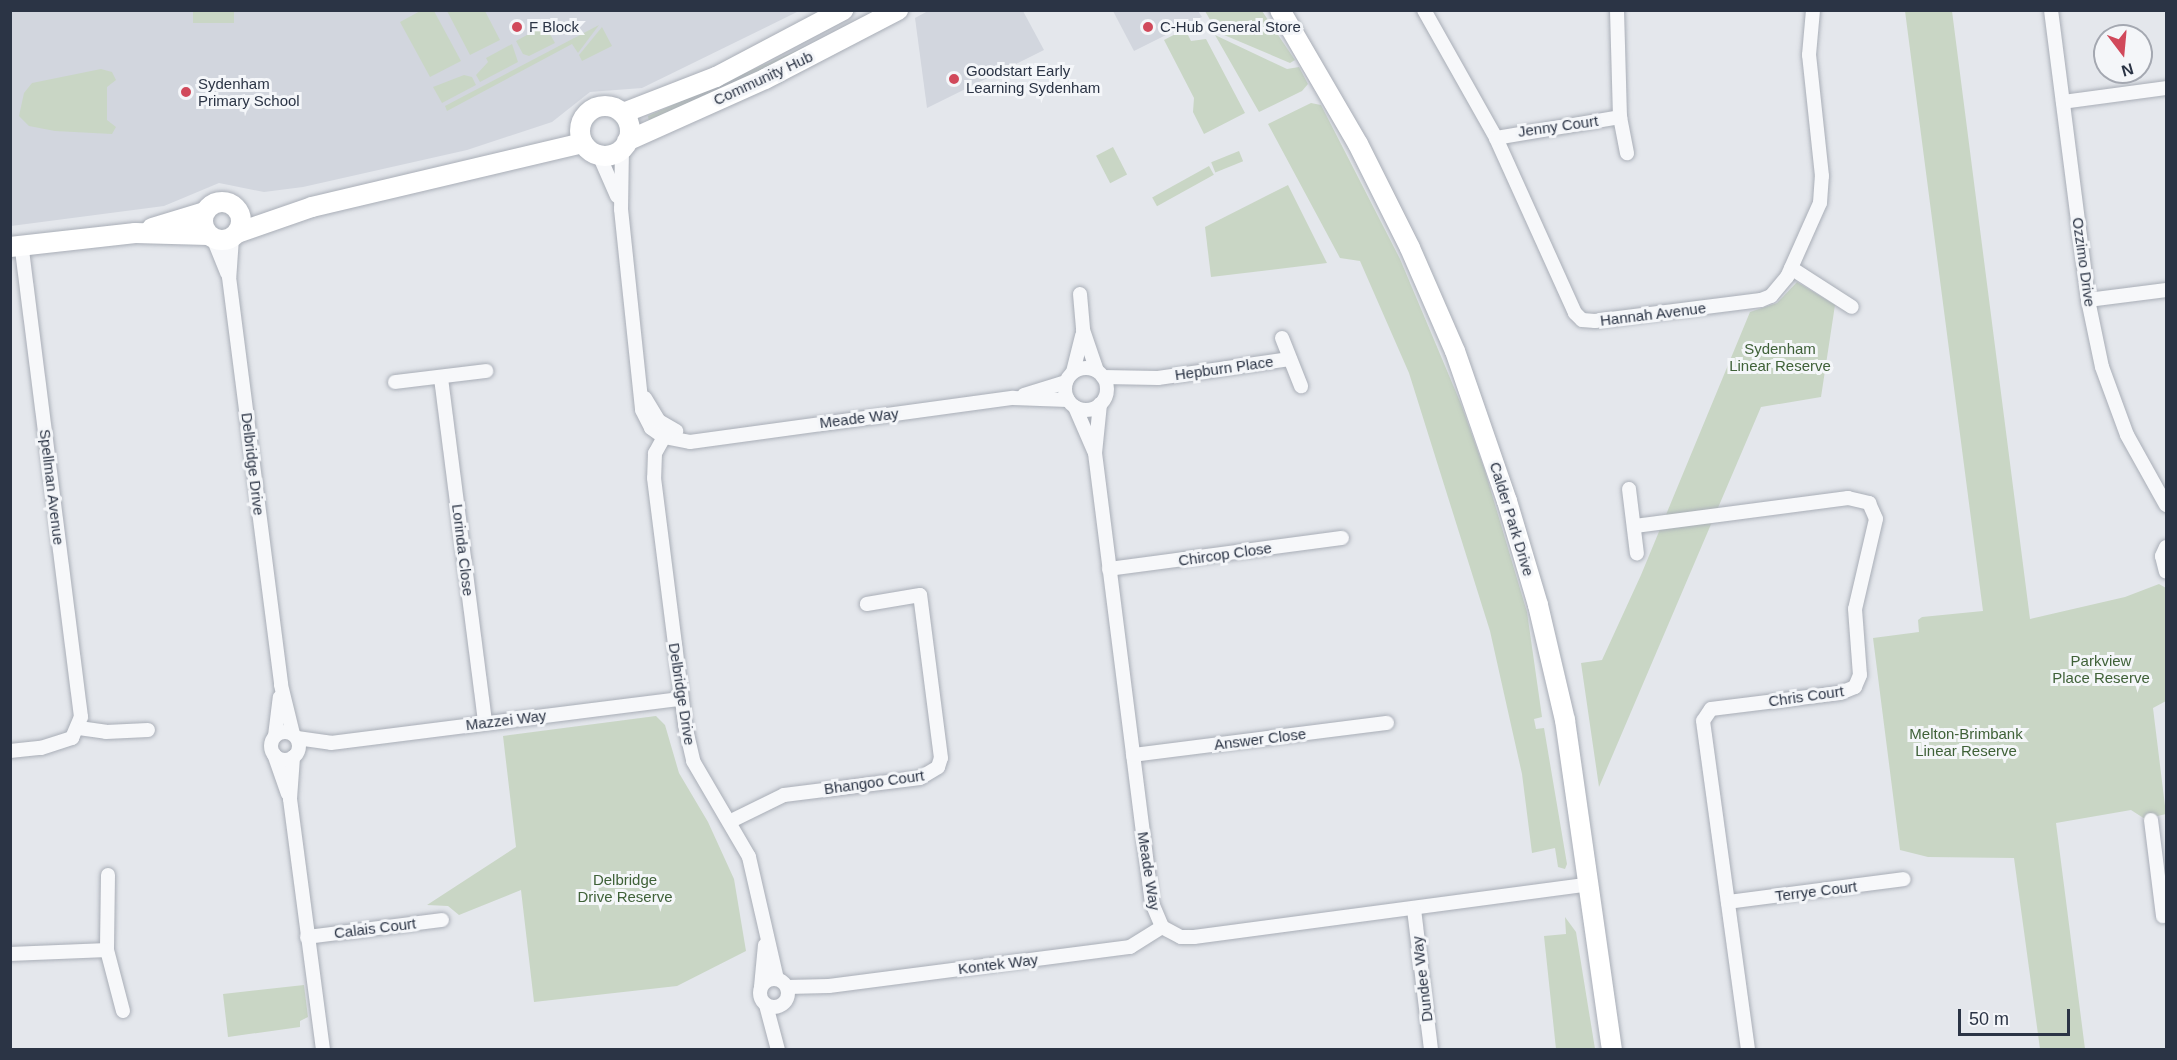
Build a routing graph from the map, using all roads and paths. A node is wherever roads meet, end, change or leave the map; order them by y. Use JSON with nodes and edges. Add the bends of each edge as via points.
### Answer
{"nodes":[{"id":1,"x":843,"y":10,"type":"edge"},
{"id":2,"x":1273,"y":10,"type":"edge"},
{"id":3,"x":1280,"y":10,"type":"edge"},
{"id":4,"x":1424,"y":10,"type":"edge"},
{"id":5,"x":1617,"y":10,"type":"edge"},
{"id":6,"x":1813,"y":10,"type":"edge"},
{"id":7,"x":2051,"y":10,"type":"edge"},
{"id":8,"x":886,"y":13,"type":"edge"},
{"id":9,"x":1291,"y":28,"type":"junction"},
{"id":10,"x":2166,"y":88,"type":"edge"},
{"id":11,"x":2063,"y":102,"type":"junction"},
{"id":12,"x":623,"y":114,"type":"junction"},
{"id":13,"x":1620,"y":117,"type":"junction"},
{"id":14,"x":1496,"y":138,"type":"junction"},
{"id":15,"x":588,"y":142,"type":"junction"},
{"id":16,"x":625,"y":145,"type":"junction"},
{"id":17,"x":1627,"y":153,"type":"dead end"},
{"id":18,"x":312,"y":207,"type":"junction"},
{"id":19,"x":237,"y":208,"type":"junction"},
{"id":20,"x":621,"y":209,"type":"junction"},
{"id":21,"x":205,"y":212,"type":"junction"},
{"id":22,"x":135,"y":233,"type":"junction"},
{"id":23,"x":223,"y":236,"type":"junction"},
{"id":24,"x":16,"y":246,"type":"edge"},
{"id":25,"x":1791,"y":268,"type":"junction"},
{"id":26,"x":2166,"y":290,"type":"edge"},
{"id":27,"x":1080,"y":294,"type":"dead end"},
{"id":28,"x":2088,"y":300,"type":"junction"},
{"id":29,"x":1852,"y":307,"type":"dead end"},
{"id":30,"x":1083,"y":330,"type":"junction"},
{"id":31,"x":1282,"y":338,"type":"dead end"},
{"id":32,"x":1290,"y":359,"type":"junction"},
{"id":33,"x":486,"y":371,"type":"dead end"},
{"id":34,"x":1100,"y":374,"type":"junction"},
{"id":35,"x":1070,"y":377,"type":"junction"},
{"id":36,"x":441,"y":378,"type":"junction"},
{"id":37,"x":1158,"y":378,"type":"junction"},
{"id":38,"x":395,"y":382,"type":"dead end"},
{"id":39,"x":1301,"y":386,"type":"dead end"},
{"id":40,"x":1013,"y":398,"type":"junction"},
{"id":41,"x":1103,"y":400,"type":"junction"},
{"id":42,"x":1071,"y":403,"type":"junction"},
{"id":43,"x":666,"y":432,"type":"junction"},
{"id":44,"x":1095,"y":453,"type":"junction"},
{"id":45,"x":1629,"y":489,"type":"dead end"},
{"id":46,"x":2164,"y":503,"type":"edge"},
{"id":47,"x":2166,"y":517,"type":"edge"},
{"id":48,"x":1635,"y":526,"type":"junction"},
{"id":49,"x":1342,"y":538,"type":"dead end"},
{"id":50,"x":2166,"y":547,"type":"edge"},
{"id":51,"x":1637,"y":554,"type":"dead end"},
{"id":52,"x":1109,"y":569,"type":"junction"},
{"id":53,"x":2166,"y":572,"type":"edge"},
{"id":54,"x":867,"y":604,"type":"dead end"},
{"id":55,"x":281,"y":686,"type":"junction"},
{"id":56,"x":680,"y":699,"type":"junction"},
{"id":57,"x":485,"y":722,"type":"junction"},
{"id":58,"x":1387,"y":723,"type":"dead end"},
{"id":59,"x":79,"y":728,"type":"junction"},
{"id":60,"x":148,"y":730,"type":"dead end"},
{"id":61,"x":275,"y":736,"type":"junction"},
{"id":62,"x":295,"y":736,"type":"junction"},
{"id":63,"x":331,"y":743,"type":"junction"},
{"id":64,"x":10,"y":751,"type":"edge"},
{"id":65,"x":273,"y":754,"type":"junction"},
{"id":66,"x":1133,"y":755,"type":"junction"},
{"id":67,"x":294,"y":756,"type":"junction"},
{"id":68,"x":290,"y":799,"type":"junction"},
{"id":69,"x":2151,"y":820,"type":"dead end"},
{"id":70,"x":731,"y":821,"type":"junction"},
{"id":71,"x":2160,"y":838,"type":"edge"},
{"id":72,"x":108,"y":875,"type":"dead end"},
{"id":73,"x":1904,"y":879,"type":"dead end"},
{"id":74,"x":1590,"y":884,"type":"junction"},
{"id":75,"x":1728,"y":902,"type":"junction"},
{"id":76,"x":1414,"y":909,"type":"junction"},
{"id":77,"x":2163,"y":916,"type":"dead end"},
{"id":78,"x":442,"y":920,"type":"dead end"},
{"id":79,"x":1161,"y":927,"type":"junction"},
{"id":80,"x":307,"y":936,"type":"junction"},
{"id":81,"x":766,"y":937,"type":"junction"},
{"id":82,"x":107,"y":950,"type":"junction"},
{"id":83,"x":10,"y":954,"type":"edge"},
{"id":84,"x":761,"y":987,"type":"junction"},
{"id":85,"x":779,"y":995,"type":"junction"},
{"id":86,"x":123,"y":1011,"type":"dead end"},
{"id":87,"x":778,"y":1047,"type":"edge"},
{"id":88,"x":324,"y":1050,"type":"edge"},
{"id":89,"x":1431,"y":1050,"type":"edge"},
{"id":90,"x":1611,"y":1050,"type":"edge"},
{"id":91,"x":1748,"y":1050,"type":"edge"}],
"edges":[{"from":1,"to":12,"type":"street","name":"Community Hub","via":[[716,77]]},
{"from":2,"to":9,"type":"street","name":"Calder Park Drive"},
{"from":3,"to":9,"type":"street","name":"Calder Park Drive"},
{"from":4,"to":14,"type":"street","name":"Hannah Avenue"},
{"from":5,"to":13,"type":"street","name":"Jenny Court"},
{"from":6,"to":25,"type":"street","name":"Hannah Avenue","via":[[1809,55],[1822,176],[1820,203]]},
{"from":7,"to":11,"type":"street","name":"Ozzimo Drive"},
{"from":8,"to":16,"type":"street","name":"Community Hub","via":[[750,86]]},
{"from":9,"to":74,"type":"street","name":"Calder Park Drive","via":[[1358,144],[1410,248],[1455,351],[1490,448],[1548,646],[1565,720]]},
{"from":10,"to":11,"type":"street"},
{"from":11,"to":28,"type":"street","name":"Ozzimo Drive"},
{"from":12,"to":15,"type":"street","via":[[601,106],[588,113]]},
{"from":12,"to":16,"type":"street","via":[[629,127]]},
{"from":13,"to":14,"type":"street","name":"Jenny Court"},
{"from":13,"to":17,"type":"street","name":"Jenny Court"},
{"from":14,"to":25,"type":"street","name":"Hannah Avenue","via":[[1575,313],[1582,320],[1761,300],[1771,296]]},
{"from":15,"to":16,"type":"street"},
{"from":15,"to":18,"type":"street"},
{"from":15,"to":20,"type":"street","via":[[609,171]]},
{"from":16,"to":20,"type":"street"},
{"from":18,"to":19,"type":"street"},
{"from":18,"to":23,"type":"street"},
{"from":19,"to":21,"type":"street","via":[[220,202]]},
{"from":19,"to":23,"type":"street","via":[[242,223]]},
{"from":20,"to":43,"type":"street","via":[[643,393]]},
{"from":21,"to":22,"type":"street"},
{"from":21,"to":23,"type":"street","via":[[203,224]]},
{"from":22,"to":23,"type":"street"},
{"from":22,"to":24,"type":"street"},
{"from":23,"to":55,"type":"street","name":"Delbridge Drive"},
{"from":24,"to":59,"type":"street","name":"Spellman Avenue"},
{"from":25,"to":29,"type":"street"},
{"from":26,"to":28,"type":"street"},
{"from":27,"to":30,"type":"street"},
{"from":28,"to":46,"type":"street","name":"Ozzimo Drive","via":[[2114,401]]},
{"from":30,"to":34,"type":"street"},
{"from":30,"to":35,"type":"street"},
{"from":31,"to":32,"type":"street","name":"Hepburn Place"},
{"from":32,"to":37,"type":"street","name":"Hepburn Place"},
{"from":32,"to":39,"type":"street","name":"Hepburn Place"},
{"from":33,"to":36,"type":"street"},
{"from":34,"to":35,"type":"street","via":[[1085,368]]},
{"from":34,"to":37,"type":"street","name":"Hepburn Place"},
{"from":34,"to":41,"type":"street"},
{"from":35,"to":40,"type":"street","name":"Meade Way"},
{"from":35,"to":42,"type":"street"},
{"from":36,"to":38,"type":"street"},
{"from":36,"to":57,"type":"street","name":"Lorinda Close"},
{"from":37,"to":41,"type":"street","name":"Hepburn Place"},
{"from":40,"to":42,"type":"street","name":"Meade Way"},
{"from":40,"to":43,"type":"street","name":"Meade Way","via":[[705,438]]},
{"from":41,"to":42,"type":"street","via":[[1088,410]]},
{"from":41,"to":44,"type":"street","name":"Meade Way"},
{"from":42,"to":44,"type":"street","name":"Meade Way"},
{"from":43,"to":56,"type":"street","name":"Delbridge Drive","via":[[655,453],[654,478]]},
{"from":44,"to":52,"type":"street","name":"Meade Way"},
{"from":45,"to":48,"type":"street"},
{"from":46,"to":47,"type":"street","name":"Ozzimo Drive"},
{"from":48,"to":51,"type":"street"},
{"from":48,"to":75,"type":"street","name":"Chris Court","via":[[1848,498],[1869,503],[1876,519],[1855,609],[1860,675],[1855,687],[1840,693],[1711,709],[1703,721]]},
{"from":49,"to":52,"type":"street","name":"Chircop Close"},
{"from":50,"to":53,"type":"street","via":[[2162,556]]},
{"from":52,"to":66,"type":"street","name":"Meade Way"},
{"from":54,"to":70,"type":"street","name":"Bhangoo Court","via":[[920,596],[941,758],[938,767],[920,778],[784,795]]},
{"from":55,"to":61,"type":"street","name":"Delbridge Drive"},
{"from":55,"to":62,"type":"street","name":"Delbridge Drive"},
{"from":56,"to":57,"type":"street","name":"Mazzei Way"},
{"from":56,"to":70,"type":"street","name":"Delbridge Drive","via":[[693,761],[706,789]]},
{"from":57,"to":63,"type":"street","name":"Mazzei Way"},
{"from":58,"to":66,"type":"street","name":"Answer Close"},
{"from":59,"to":60,"type":"street","via":[[106,732]]},
{"from":59,"to":64,"type":"street","via":[[72,738],[61,743]]},
{"from":61,"to":62,"type":"street","via":[[285,732]]},
{"from":61,"to":65,"type":"street"},
{"from":62,"to":63,"type":"street","name":"Mazzei Way"},
{"from":62,"to":67,"type":"street","via":[[299,747]]},
{"from":63,"to":67,"type":"street","name":"Mazzei Way"},
{"from":65,"to":67,"type":"street","via":[[285,760]]},
{"from":65,"to":68,"type":"street"},
{"from":66,"to":79,"type":"street","name":"Meade Way","via":[[1152,903]]},
{"from":67,"to":68,"type":"street"},
{"from":68,"to":80,"type":"street"},
{"from":69,"to":71,"type":"street"},
{"from":70,"to":81,"type":"street","name":"Delbridge Drive","via":[[749,857]]},
{"from":71,"to":77,"type":"street"},
{"from":72,"to":82,"type":"street"},
{"from":73,"to":75,"type":"street","name":"Terrye Court"},
{"from":74,"to":76,"type":"street","name":"Meade Way"},
{"from":74,"to":90,"type":"street","name":"Calder Park Drive"},
{"from":75,"to":91,"type":"street","name":"Chris Court"},
{"from":76,"to":79,"type":"street","name":"Meade Way","via":[[1194,937],[1181,937]]},
{"from":76,"to":89,"type":"street","name":"Dundee Way"},
{"from":78,"to":80,"type":"street","name":"Calais Court"},
{"from":79,"to":85,"type":"street","name":"Kontek Way","via":[[1130,947]]},
{"from":80,"to":88,"type":"street"},
{"from":81,"to":84,"type":"street","name":"Delbridge Drive"},
{"from":81,"to":85,"type":"street","name":"Delbridge Drive"},
{"from":82,"to":83,"type":"street"},
{"from":82,"to":86,"type":"street"},
{"from":84,"to":85,"type":"street","via":[[760,995]]},
{"from":84,"to":85,"type":"street","via":[[768,980]]},
{"from":85,"to":87,"type":"street","name":"Delbridge Drive"}]}
